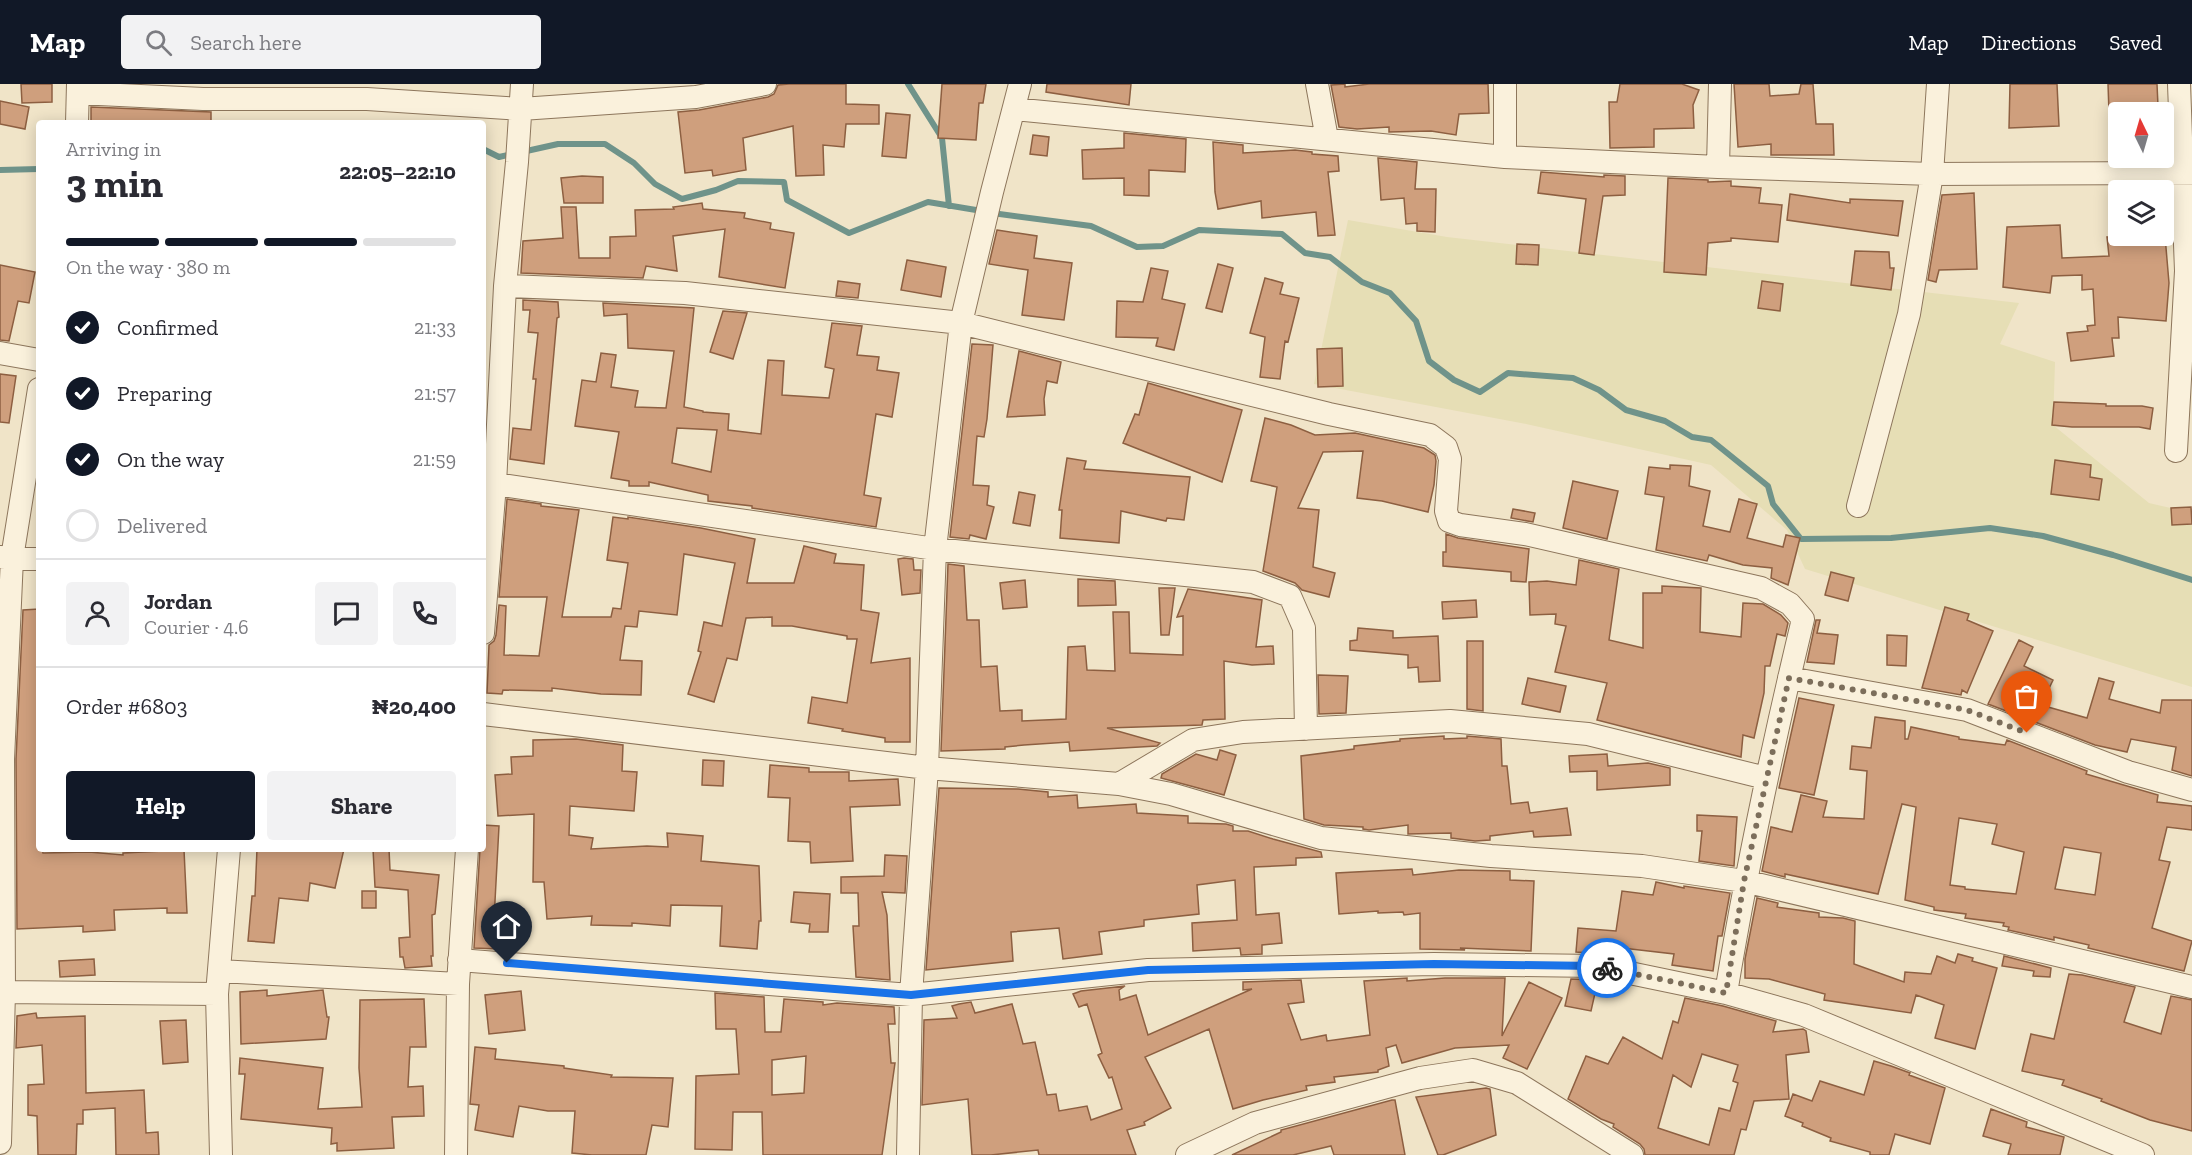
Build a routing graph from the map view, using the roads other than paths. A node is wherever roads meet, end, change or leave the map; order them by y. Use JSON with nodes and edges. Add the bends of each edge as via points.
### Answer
{"nodes":[{"id":1,"x":522,"y":84,"type":"edge"},
{"id":2,"x":765,"y":84,"type":"edge"},
{"id":3,"x":1020,"y":84,"type":"edge"},
{"id":4,"x":1317,"y":84,"type":"edge"},
{"id":5,"x":1504,"y":84,"type":"edge"},
{"id":6,"x":1720,"y":84,"type":"edge"},
{"id":7,"x":1938,"y":84,"type":"edge"},
{"id":8,"x":2180,"y":84,"type":"edge"},
{"id":9,"x":78,"y":88,"type":"edge"},
{"id":10,"x":521,"y":109,"type":"junction"},
{"id":11,"x":1014,"y":109,"type":"junction"},
{"id":12,"x":77,"y":120,"type":"edge"},
{"id":13,"x":1327,"y":139,"type":"junction"},
{"id":14,"x":1505,"y":157,"type":"junction"},
{"id":15,"x":1718,"y":167,"type":"junction"},
{"id":16,"x":1932,"y":174,"type":"junction"},
{"id":17,"x":2188,"y":174,"type":"edge"},
{"id":18,"x":505,"y":286,"type":"junction"},
{"id":19,"x":961,"y":323,"type":"junction"},
{"id":20,"x":0,"y":353,"type":"edge"},
{"id":21,"x":36,"y":359,"type":"edge"},
{"id":22,"x":490,"y":402,"type":"edge"},
{"id":23,"x":36,"y":404,"type":"edge"},
{"id":24,"x":2176,"y":451,"type":"dead end"},
{"id":25,"x":495,"y":484,"type":"junction"},
{"id":26,"x":1858,"y":506,"type":"dead end"},
{"id":27,"x":935,"y":549,"type":"junction"},
{"id":28,"x":6,"y":557,"type":"edge"},
{"id":29,"x":36,"y":559,"type":"edge"},
{"id":30,"x":486,"y":571,"type":"edge"},
{"id":31,"x":1789,"y":678,"type":"junction"},
{"id":32,"x":486,"y":714,"type":"edge"},
{"id":33,"x":1306,"y":729,"type":"junction"},
{"id":34,"x":1,"y":759,"type":"edge"},
{"id":35,"x":927,"y":768,"type":"junction"},
{"id":36,"x":1766,"y":778,"type":"junction"},
{"id":37,"x":1119,"y":784,"type":"junction"},
{"id":38,"x":2192,"y":790,"type":"edge"},
{"id":39,"x":229,"y":852,"type":"edge"},
{"id":40,"x":467,"y":852,"type":"edge"},
{"id":41,"x":1744,"y":881,"type":"junction"},
{"id":42,"x":459,"y":960,"type":"junction"},
{"id":43,"x":219,"y":971,"type":"junction"},
{"id":44,"x":458,"y":984,"type":"junction"},
{"id":45,"x":2192,"y":987,"type":"edge"},
{"id":46,"x":2,"y":992,"type":"edge"},
{"id":47,"x":1726,"y":993,"type":"junction"},
{"id":48,"x":217,"y":994,"type":"junction"},
{"id":49,"x":911,"y":995,"type":"junction"},
{"id":50,"x":0,"y":1143,"type":"edge"},
{"id":51,"x":221,"y":1155,"type":"edge"},
{"id":52,"x":456,"y":1155,"type":"edge"},
{"id":53,"x":908,"y":1155,"type":"edge"},
{"id":54,"x":1187,"y":1155,"type":"edge"},
{"id":55,"x":1632,"y":1155,"type":"edge"},
{"id":56,"x":2143,"y":1155,"type":"edge"}],
"edges":[{"from":1,"to":10,"type":"street"},
{"from":2,"to":10,"type":"street","via":[[696,97]]},
{"from":3,"to":11,"type":"street"},
{"from":4,"to":13,"type":"street"},
{"from":5,"to":14,"type":"street"},
{"from":6,"to":15,"type":"street"},
{"from":7,"to":16,"type":"street"},
{"from":8,"to":17,"type":"street"},
{"from":9,"to":10,"type":"street","via":[[204,99],[367,99]]},
{"from":9,"to":12,"type":"street"},
{"from":10,"to":18,"type":"street"},
{"from":11,"to":13,"type":"street"},
{"from":11,"to":19,"type":"street"},
{"from":13,"to":14,"type":"street"},
{"from":14,"to":15,"type":"street"},
{"from":15,"to":16,"type":"street"},
{"from":16,"to":17,"type":"street"},
{"from":16,"to":26,"type":"street","via":[[1909,314]]},
{"from":17,"to":24,"type":"street"},
{"from":18,"to":19,"type":"street","via":[[685,293]]},
{"from":18,"to":22,"type":"street"},
{"from":19,"to":27,"type":"street"},
{"from":19,"to":31,"type":"street","via":[[1329,414],[1430,435],[1446,447],[1450,459],[1446,511],[1449,521],[1525,534],[1761,588],[1790,604],[1803,619]]},
{"from":20,"to":21,"type":"street"},
{"from":22,"to":25,"type":"street"},
{"from":23,"to":28,"type":"street"},
{"from":25,"to":27,"type":"street"},
{"from":25,"to":30,"type":"street"},
{"from":27,"to":33,"type":"street","via":[[1253,582],[1290,596],[1304,628]]},
{"from":27,"to":35,"type":"street"},
{"from":28,"to":29,"type":"street"},
{"from":28,"to":34,"type":"street"},
{"from":31,"to":36,"type":"street"},
{"from":31,"to":38,"type":"street","via":[[1967,710],[2128,772]]},
{"from":32,"to":35,"type":"street"},
{"from":33,"to":36,"type":"street","via":[[1450,721],[1588,734]]},
{"from":33,"to":37,"type":"street","via":[[1244,732],[1193,740]]},
{"from":34,"to":46,"type":"street"},
{"from":35,"to":37,"type":"street"},
{"from":35,"to":49,"type":"street"},
{"from":36,"to":41,"type":"street"},
{"from":37,"to":41,"type":"street","via":[[1171,794],[1321,838],[1491,856],[1642,866]]},
{"from":39,"to":43,"type":"street"},
{"from":40,"to":42,"type":"street"},
{"from":41,"to":45,"type":"street"},
{"from":41,"to":47,"type":"street"},
{"from":42,"to":44,"type":"street"},
{"from":42,"to":49,"type":"street"},
{"from":43,"to":44,"type":"street"},
{"from":43,"to":48,"type":"street"},
{"from":44,"to":52,"type":"street"},
{"from":46,"to":48,"type":"street"},
{"from":46,"to":50,"type":"street"},
{"from":47,"to":49,"type":"street","via":[[1596,966],[1434,964],[1148,970]]},
{"from":47,"to":56,"type":"street","via":[[1804,1015]]},
{"from":48,"to":51,"type":"street"},
{"from":49,"to":53,"type":"street"},
{"from":54,"to":55,"type":"street","via":[[1255,1123],[1420,1078],[1473,1070],[1517,1083]]}]}
